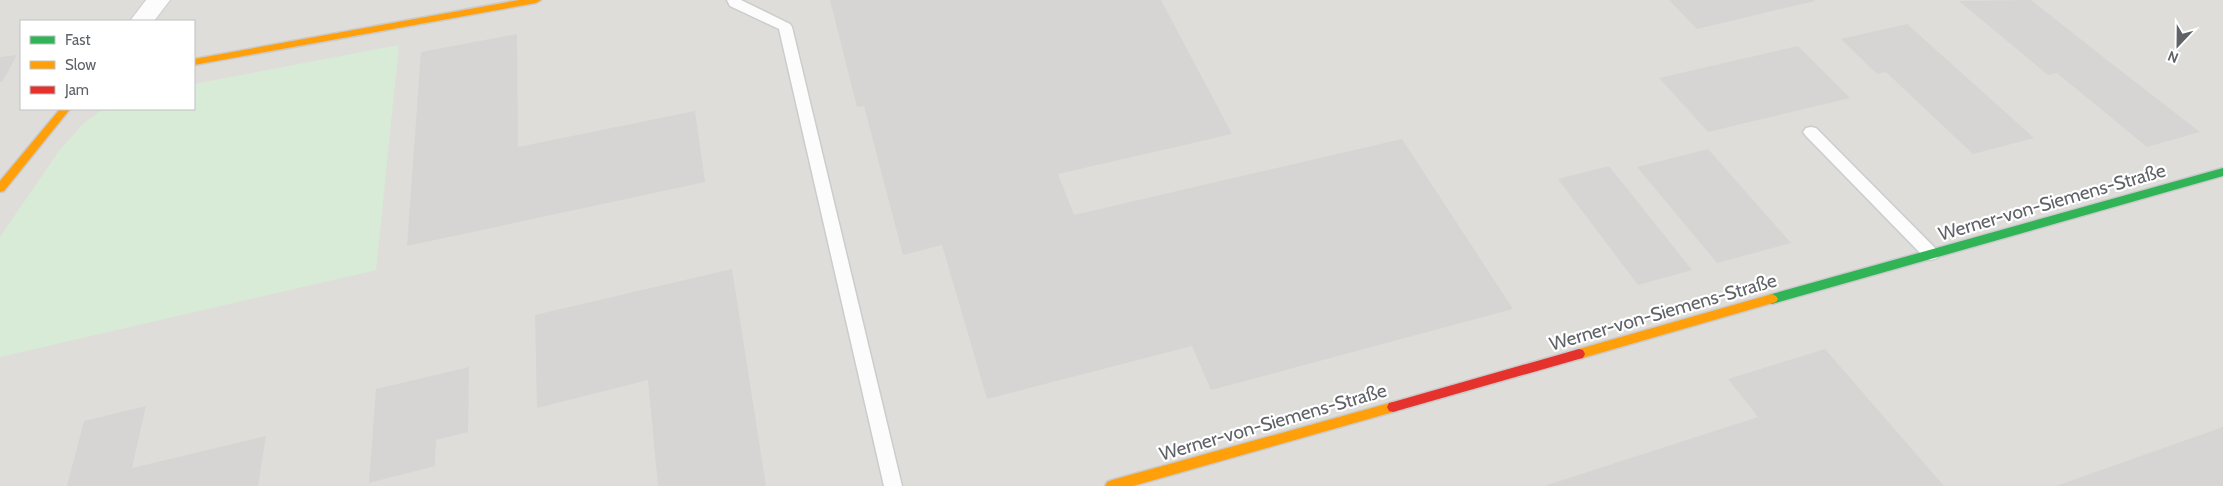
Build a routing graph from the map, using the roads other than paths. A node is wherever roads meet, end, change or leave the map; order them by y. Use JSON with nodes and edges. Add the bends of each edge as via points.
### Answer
{"nodes":[{"id":1,"x":159,"y":0,"type":"edge"},
{"id":2,"x":536,"y":0,"type":"edge"},
{"id":3,"x":734,"y":0,"type":"edge"},
{"id":4,"x":508,"y":3,"type":"edge"},
{"id":5,"x":142,"y":20,"type":"edge"},
{"id":6,"x":195,"y":62,"type":"edge"},
{"id":7,"x":64,"y":110,"type":"edge"},
{"id":8,"x":1811,"y":132,"type":"dead end"},
{"id":9,"x":5,"y":172,"type":"edge"},
{"id":10,"x":2223,"y":172,"type":"edge"},
{"id":11,"x":0,"y":188,"type":"edge"},
{"id":12,"x":1931,"y":254,"type":"junction"},
{"id":13,"x":893,"y":486,"type":"edge"},
{"id":14,"x":1112,"y":486,"type":"edge"}],
"edges":[{"from":1,"to":5,"type":"street"},
{"from":2,"to":4,"type":"street"},
{"from":3,"to":13,"type":"lane","via":[[784,27]]},
{"from":4,"to":6,"type":"street"},
{"from":7,"to":9,"type":"street"},
{"from":8,"to":12,"type":"lane"},
{"from":9,"to":11,"type":"street"},
{"from":10,"to":12,"type":"street","name":"Werner-von-Siemens-Straße"},
{"from":12,"to":14,"type":"street","name":"Werner-von-Siemens-Straße"}]}
